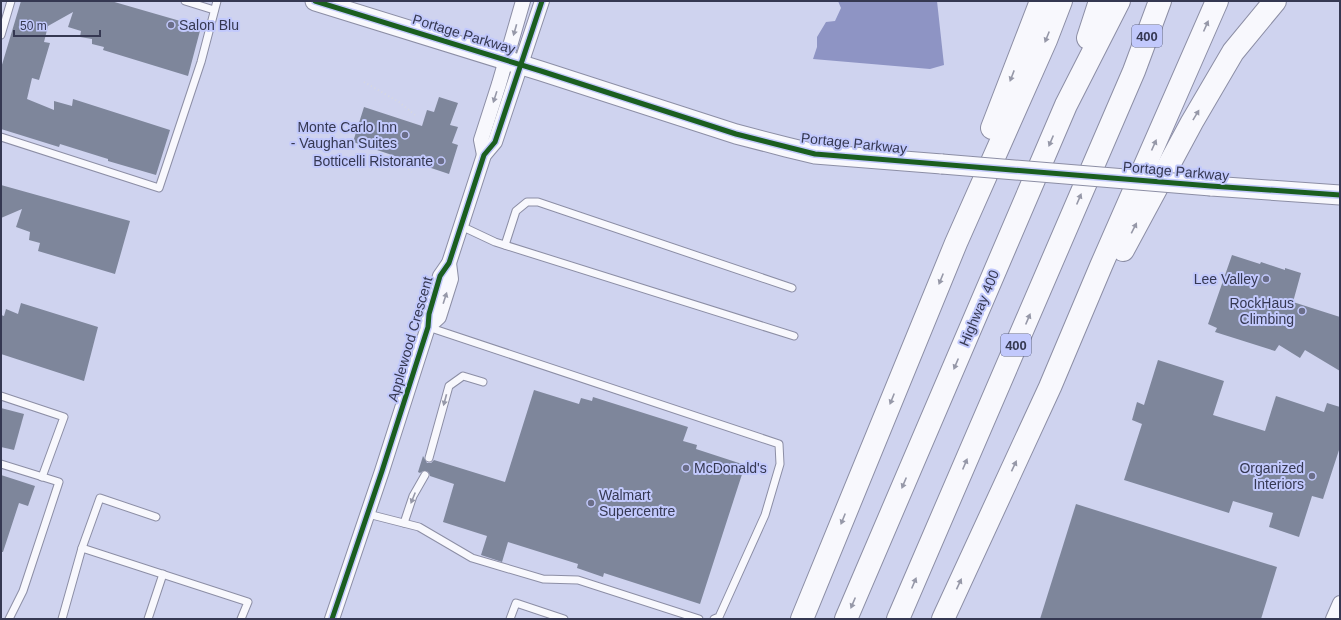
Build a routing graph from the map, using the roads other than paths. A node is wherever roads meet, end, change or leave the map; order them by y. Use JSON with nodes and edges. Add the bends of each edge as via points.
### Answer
{"nodes":[{"id":1,"x":11,"y":1,"type":"edge"},
{"id":2,"x":185,"y":1,"type":"edge"},
{"id":3,"x":217,"y":1,"type":"edge"},
{"id":4,"x":315,"y":1,"type":"edge"},
{"id":5,"x":523,"y":1,"type":"edge"},
{"id":6,"x":542,"y":1,"type":"edge"},
{"id":7,"x":1041,"y":1,"type":"edge"},
{"id":8,"x":1061,"y":1,"type":"edge"},
{"id":9,"x":1100,"y":1,"type":"edge"},
{"id":10,"x":1119,"y":1,"type":"edge"},
{"id":11,"x":1160,"y":1,"type":"edge"},
{"id":12,"x":1172,"y":1,"type":"edge"},
{"id":13,"x":1217,"y":1,"type":"edge"},
{"id":14,"x":1276,"y":1,"type":"edge"},
{"id":15,"x":214,"y":10,"type":"junction"},
{"id":16,"x":1,"y":35,"type":"edge"},
{"id":17,"x":513,"y":62,"type":"junction"},
{"id":18,"x":1134,"y":71,"type":"junction"},
{"id":19,"x":1066,"y":105,"type":"junction"},
{"id":20,"x":1,"y":137,"type":"edge"},
{"id":21,"x":1340,"y":195,"type":"edge"},
{"id":22,"x":461,"y":226,"type":"junction"},
{"id":23,"x":956,"y":242,"type":"junction"},
{"id":24,"x":505,"y":245,"type":"junction"},
{"id":25,"x":792,"y":288,"type":"dead end"},
{"id":26,"x":428,"y":327,"type":"junction"},
{"id":27,"x":794,"y":336,"type":"dead end"},
{"id":28,"x":484,"y":382,"type":"dead end"},
{"id":29,"x":1050,"y":387,"type":"junction"},
{"id":30,"x":1,"y":396,"type":"edge"},
{"id":31,"x":429,"y":458,"type":"dead end"},
{"id":32,"x":1,"y":464,"type":"edge"},
{"id":33,"x":425,"y":475,"type":"dead end"},
{"id":34,"x":42,"y":477,"type":"junction"},
{"id":35,"x":368,"y":514,"type":"junction"},
{"id":36,"x":156,"y":517,"type":"dead end"},
{"id":37,"x":404,"y":523,"type":"junction"},
{"id":38,"x":82,"y":548,"type":"junction"},
{"id":39,"x":163,"y":574,"type":"junction"},
{"id":40,"x":1340,"y":603,"type":"edge"},
{"id":41,"x":1,"y":618,"type":"edge"},
{"id":42,"x":4,"y":619,"type":"edge"},
{"id":43,"x":9,"y":619,"type":"edge"},
{"id":44,"x":62,"y":619,"type":"edge"},
{"id":45,"x":148,"y":619,"type":"edge"},
{"id":46,"x":241,"y":619,"type":"edge"},
{"id":47,"x":332,"y":619,"type":"edge"},
{"id":48,"x":510,"y":619,"type":"edge"},
{"id":49,"x":564,"y":619,"type":"edge"},
{"id":50,"x":699,"y":619,"type":"edge"},
{"id":51,"x":714,"y":619,"type":"edge"},
{"id":52,"x":802,"y":619,"type":"edge"},
{"id":53,"x":846,"y":619,"type":"edge"},
{"id":54,"x":898,"y":619,"type":"edge"},
{"id":55,"x":943,"y":619,"type":"edge"},
{"id":56,"x":1333,"y":619,"type":"edge"}],
"edges":[{"from":1,"to":16,"type":"lane"},
{"from":2,"to":15,"type":"lane"},
{"from":3,"to":15,"type":"lane"},
{"from":4,"to":17,"type":"street","name":"Portage Parkway"},
{"from":5,"to":17,"type":"street","name":"Applewood Crescent","one_way":true},
{"from":6,"to":17,"type":"street","name":"Applewood Crescent"},
{"from":7,"to":23,"type":"highway","one_way":true,"via":[[989,136]]},
{"from":8,"to":23,"type":"highway","one_way":true},
{"from":9,"to":19,"type":"highway"},
{"from":10,"to":19,"type":"highway","name":"Highway 400"},
{"from":11,"to":18,"type":"highway","number":"400"},
{"from":12,"to":18,"type":"highway"},
{"from":29,"to":13,"type":"highway","one_way":true},
{"from":29,"to":14,"type":"highway","one_way":true,"via":[[1195,116],[1233,52]]},
{"from":15,"to":20,"type":"lane","via":[[201,62],[159,188]]},
{"from":17,"to":21,"type":"street","name":"Portage Parkway","bridge":true,"via":[[736,134],[815,154]]},
{"from":17,"to":22,"type":"street","name":"Applewood Crescent","via":[[481,140],[484,156]]},
{"from":54,"to":18,"type":"highway","number":"400","one_way":true},
{"from":19,"to":53,"type":"highway","name":"Highway 400","one_way":true},
{"from":22,"to":24,"type":"lane"},
{"from":22,"to":26,"type":"street","name":"Applewood Crescent","via":[[450,264],[440,276],[429,314]]},
{"from":23,"to":52,"type":"highway","one_way":true},
{"from":24,"to":25,"type":"lane","via":[[516,211],[527,202],[538,202]]},
{"from":24,"to":27,"type":"lane"},
{"from":26,"to":35,"type":"street","name":"Applewood Crescent"},
{"from":26,"to":51,"type":"lane","via":[[780,444],[780,464],[765,515],[719,617]]},
{"from":28,"to":31,"type":"lane","one_way":true,"via":[[463,376],[449,386]]},
{"from":55,"to":29,"type":"highway","one_way":true},
{"from":30,"to":34,"type":"lane","via":[[64,417]]},
{"from":32,"to":34,"type":"lane"},
{"from":33,"to":37,"type":"lane","one_way":true,"via":[[413,496]]},
{"from":34,"to":43,"type":"lane","via":[[59,482],[23,591]]},
{"from":35,"to":37,"type":"lane"},
{"from":35,"to":47,"type":"street","name":"Applewood Crescent"},
{"from":36,"to":38,"type":"lane","via":[[100,498]]},
{"from":37,"to":50,"type":"lane","via":[[419,527],[472,558],[543,579],[578,580]]},
{"from":38,"to":39,"type":"lane"},
{"from":38,"to":44,"type":"lane"},
{"from":39,"to":45,"type":"lane"},
{"from":39,"to":46,"type":"lane","via":[[248,602]]},
{"from":40,"to":56,"type":"street"},
{"from":41,"to":42,"type":"lane"},
{"from":48,"to":49,"type":"lane","via":[[516,604]]}]}
